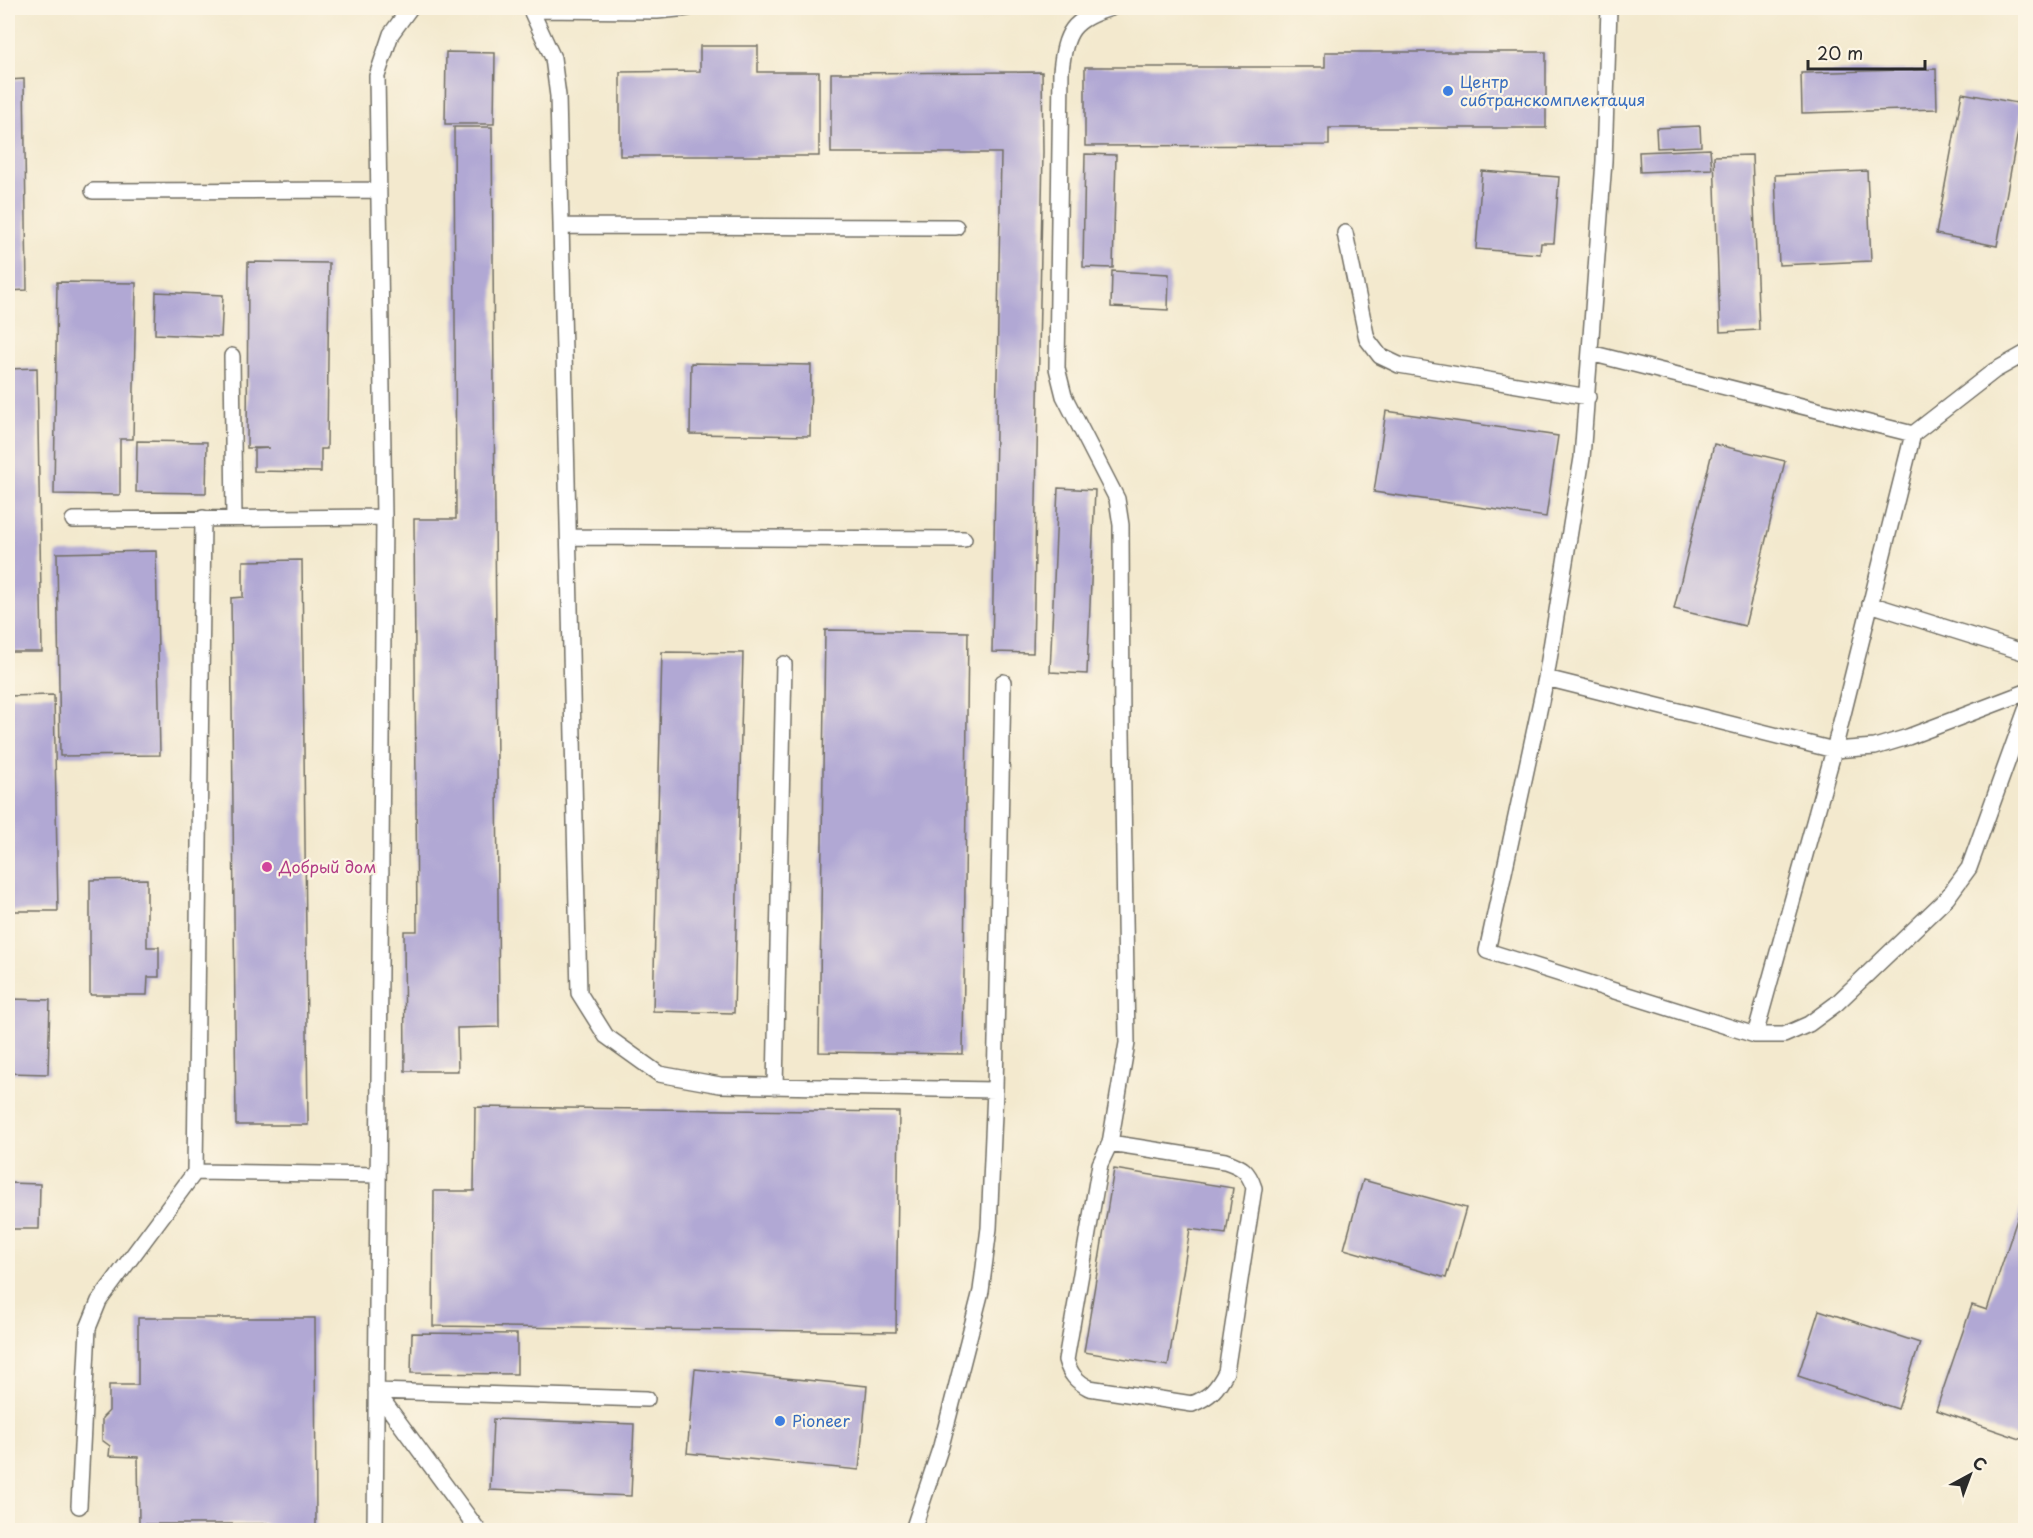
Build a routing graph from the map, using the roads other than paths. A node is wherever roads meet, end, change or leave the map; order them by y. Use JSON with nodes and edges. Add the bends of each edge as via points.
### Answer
{"nodes":[{"id":1,"x":410,"y":8,"type":"edge"},
{"id":2,"x":688,"y":8,"type":"edge"},
{"id":3,"x":1111,"y":8,"type":"edge"},
{"id":4,"x":1609,"y":8,"type":"edge"},
{"id":5,"x":531,"y":9,"type":"edge"},
{"id":6,"x":379,"y":190,"type":"junction"},
{"id":7,"x":93,"y":191,"type":"dead end"},
{"id":8,"x":562,"y":226,"type":"junction"},
{"id":9,"x":956,"y":227,"type":"dead end"},
{"id":10,"x":1345,"y":232,"type":"dead end"},
{"id":11,"x":1590,"y":353,"type":"junction"},
{"id":12,"x":2025,"y":353,"type":"edge"},
{"id":13,"x":232,"y":356,"type":"dead end"},
{"id":14,"x":1588,"y":397,"type":"junction"},
{"id":15,"x":1913,"y":434,"type":"junction"},
{"id":16,"x":384,"y":517,"type":"junction"},
{"id":17,"x":203,"y":518,"type":"junction"},
{"id":18,"x":234,"y":518,"type":"junction"},
{"id":19,"x":73,"y":520,"type":"dead end"},
{"id":20,"x":569,"y":537,"type":"junction"},
{"id":21,"x":964,"y":538,"type":"dead end"},
{"id":22,"x":1870,"y":604,"type":"junction"},
{"id":23,"x":2025,"y":653,"type":"edge"},
{"id":24,"x":784,"y":664,"type":"dead end"},
{"id":25,"x":1546,"y":678,"type":"junction"},
{"id":26,"x":1003,"y":682,"type":"dead end"},
{"id":27,"x":2025,"y":692,"type":"edge"},
{"id":28,"x":2025,"y":710,"type":"edge"},
{"id":29,"x":1834,"y":750,"type":"junction"},
{"id":30,"x":1755,"y":1035,"type":"junction"},
{"id":31,"x":775,"y":1087,"type":"junction"},
{"id":32,"x":995,"y":1090,"type":"junction"},
{"id":33,"x":1110,"y":1143,"type":"junction"},
{"id":34,"x":195,"y":1172,"type":"junction"},
{"id":35,"x":378,"y":1175,"type":"junction"},
{"id":36,"x":376,"y":1391,"type":"junction"},
{"id":37,"x":647,"y":1400,"type":"dead end"},
{"id":38,"x":79,"y":1506,"type":"dead end"},
{"id":39,"x":375,"y":1530,"type":"edge"},
{"id":40,"x":478,"y":1530,"type":"edge"},
{"id":41,"x":913,"y":1530,"type":"edge"}],
"edges":[{"from":1,"to":6,"type":"lane","via":[[391,34],[377,76]]},
{"from":2,"to":5,"type":"lane"},
{"from":3,"to":33,"type":"lane","via":[[1084,18],[1070,32],[1063,47],[1057,368],[1065,396],[1117,499],[1121,525],[1127,1043]]},
{"from":4,"to":11,"type":"lane","via":[[1604,161]]},
{"from":5,"to":8,"type":"lane","via":[[553,58]]},
{"from":6,"to":7,"type":"lane"},
{"from":6,"to":16,"type":"lane"},
{"from":8,"to":9,"type":"lane"},
{"from":8,"to":20,"type":"lane"},
{"from":10,"to":14,"type":"lane","via":[[1367,339],[1380,356],[1399,365]]},
{"from":11,"to":14,"type":"lane"},
{"from":11,"to":15,"type":"lane"},
{"from":12,"to":15,"type":"lane","via":[[1994,371]]},
{"from":13,"to":18,"type":"lane"},
{"from":14,"to":25,"type":"lane","via":[[1582,458]]},
{"from":15,"to":22,"type":"lane"},
{"from":16,"to":18,"type":"lane"},
{"from":16,"to":35,"type":"lane"},
{"from":17,"to":18,"type":"lane"},
{"from":17,"to":19,"type":"lane"},
{"from":17,"to":34,"type":"lane"},
{"from":20,"to":21,"type":"lane"},
{"from":20,"to":31,"type":"lane","via":[[579,993],[606,1036],[659,1074],[720,1085]]},
{"from":22,"to":23,"type":"lane"},
{"from":22,"to":29,"type":"lane"},
{"from":24,"to":31,"type":"lane"},
{"from":25,"to":29,"type":"lane"},
{"from":25,"to":30,"type":"lane","via":[[1487,951]]},
{"from":26,"to":32,"type":"lane"},
{"from":27,"to":29,"type":"lane","via":[[1908,737],[1875,747]]},
{"from":28,"to":30,"type":"lane","via":[[1969,868],[1947,898],[1836,1004],[1809,1024],[1784,1035]]},
{"from":29,"to":30,"type":"lane"},
{"from":31,"to":32,"type":"lane"},
{"from":32,"to":41,"type":"lane","via":[[989,1228],[981,1291],[941,1446]]},
{"from":33,"to":33,"type":"lane","via":[[1100,1164],[1066,1360],[1070,1373],[1089,1388],[1192,1404],[1217,1389],[1226,1371],[1254,1188],[1249,1174],[1225,1161]]},
{"from":34,"to":35,"type":"lane"},
{"from":34,"to":38,"type":"lane","via":[[99,1301],[88,1328]]},
{"from":35,"to":36,"type":"lane"},
{"from":36,"to":37,"type":"lane"},
{"from":36,"to":39,"type":"lane"},
{"from":36,"to":40,"type":"lane"}]}
